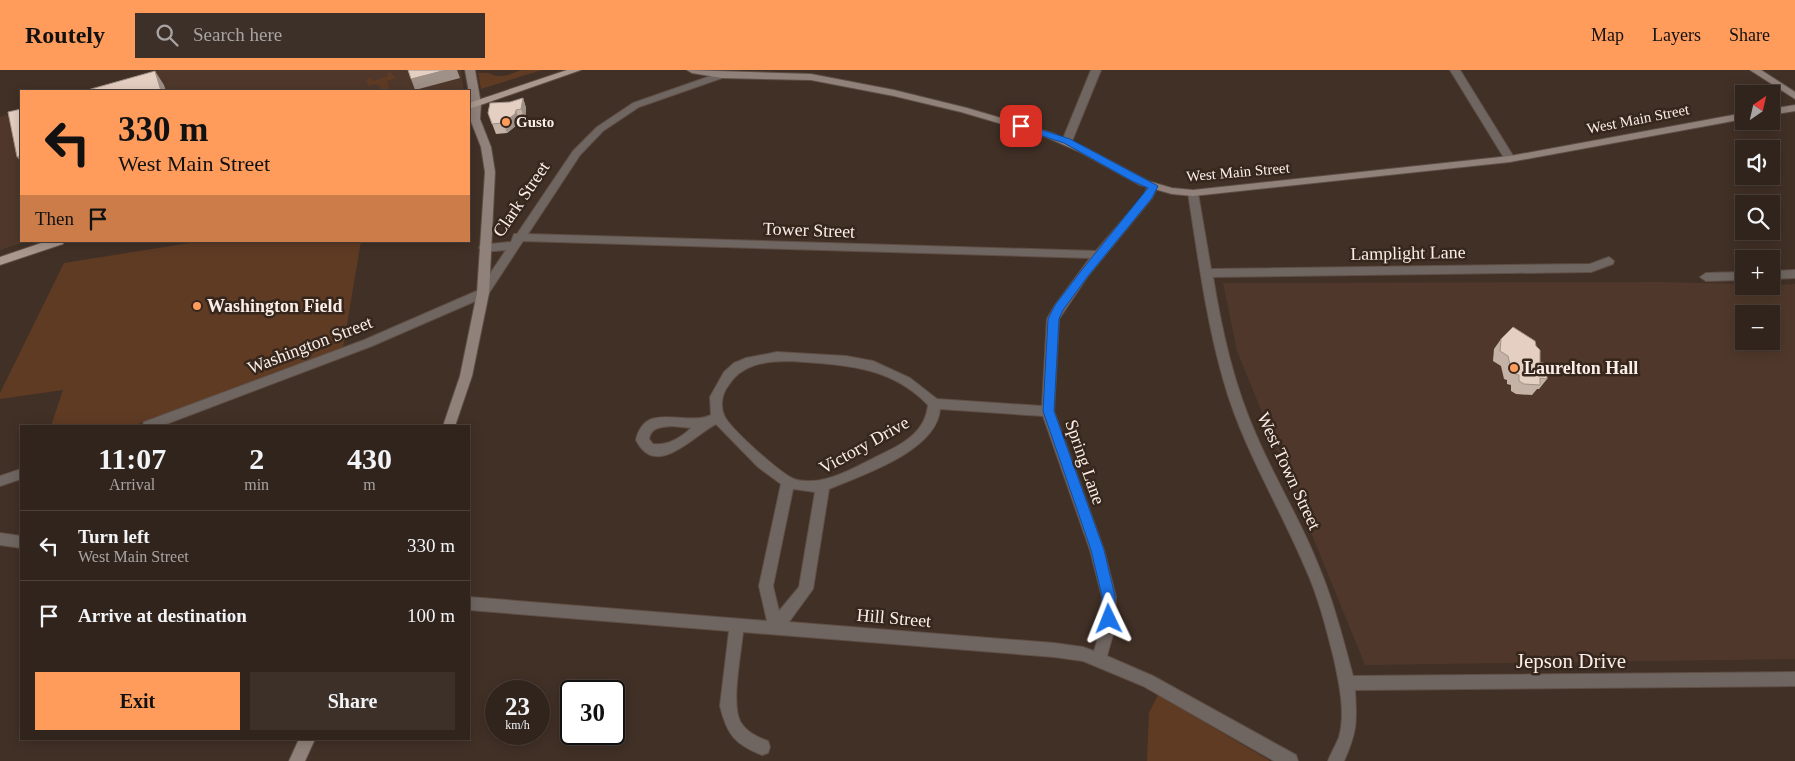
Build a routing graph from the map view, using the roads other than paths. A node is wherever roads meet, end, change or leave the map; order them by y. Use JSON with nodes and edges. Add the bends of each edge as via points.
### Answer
{"nodes":[{"id":1,"x":470,"y":70,"type":"edge"},
{"id":2,"x":576,"y":70,"type":"edge"},
{"id":3,"x":692,"y":70,"type":"edge"},
{"id":4,"x":1096,"y":70,"type":"edge"},
{"id":5,"x":1455,"y":70,"type":"edge"},
{"id":6,"x":1755,"y":70,"type":"edge"},
{"id":7,"x":722,"y":75,"type":"junction"},
{"id":8,"x":1795,"y":96,"type":"edge"},
{"id":9,"x":472,"y":105,"type":"edge"},
{"id":10,"x":1795,"y":108,"type":"edge"},
{"id":11,"x":1780,"y":110,"type":"edge"},
{"id":12,"x":1735,"y":118,"type":"edge"},
{"id":13,"x":1067,"y":141,"type":"junction"},
{"id":14,"x":1510,"y":158,"type":"junction"},
{"id":15,"x":1153,"y":186,"type":"junction"},
{"id":16,"x":1193,"y":193,"type":"junction"},
{"id":17,"x":56,"y":242,"type":"edge"},
{"id":18,"x":516,"y":242,"type":"junction"},
{"id":19,"x":484,"y":248,"type":"junction"},
{"id":20,"x":1099,"y":255,"type":"junction"},
{"id":21,"x":0,"y":260,"type":"edge"},
{"id":22,"x":1609,"y":261,"type":"dead end"},
{"id":23,"x":1206,"y":273,"type":"junction"},
{"id":24,"x":1795,"y":274,"type":"edge"},
{"id":25,"x":1780,"y":275,"type":"edge"},
{"id":26,"x":1735,"y":276,"type":"edge"},
{"id":27,"x":1706,"y":277,"type":"dead end"},
{"id":28,"x":483,"y":293,"type":"junction"},
{"id":29,"x":934,"y":404,"type":"junction"},
{"id":30,"x":1048,"y":411,"type":"junction"},
{"id":31,"x":717,"y":418,"type":"junction"},
{"id":32,"x":702,"y":424,"type":"dead end"},
{"id":33,"x":151,"y":425,"type":"edge"},
{"id":34,"x":449,"y":425,"type":"edge"},
{"id":35,"x":20,"y":474,"type":"edge"},
{"id":36,"x":0,"y":481,"type":"edge"},
{"id":37,"x":788,"y":482,"type":"junction"},
{"id":38,"x":823,"y":486,"type":"junction"},
{"id":39,"x":0,"y":539,"type":"edge"},
{"id":40,"x":20,"y":542,"type":"edge"},
{"id":41,"x":470,"y":604,"type":"edge"},
{"id":42,"x":737,"y":624,"type":"junction"},
{"id":43,"x":776,"y":627,"type":"junction"},
{"id":44,"x":1099,"y":659,"type":"junction"},
{"id":45,"x":1795,"y":679,"type":"edge"},
{"id":46,"x":1347,"y":683,"type":"junction"},
{"id":47,"x":307,"y":740,"type":"edge"},
{"id":48,"x":762,"y":747,"type":"dead end"},
{"id":49,"x":297,"y":761,"type":"edge"},
{"id":50,"x":1290,"y":761,"type":"edge"},
{"id":51,"x":1336,"y":761,"type":"edge"}],
"edges":[{"from":1,"to":9,"type":"main road"},
{"from":2,"to":9,"type":"main road"},
{"from":3,"to":7,"type":"main road","name":"West Main Street"},
{"from":4,"to":13,"type":"street"},
{"from":5,"to":14,"type":"street"},
{"from":6,"to":8,"type":"main road"},
{"from":7,"to":13,"type":"main road","name":"West Main Street","via":[[830,79],[964,110]]},
{"from":7,"to":18,"type":"street","name":"Clark Street","via":[[636,106],[608,123],[576,153]]},
{"from":9,"to":19,"type":"main road","via":[[486,147],[490,172]]},
{"from":10,"to":11,"type":"main road"},
{"from":12,"to":14,"type":"main road","name":"West Main Street"},
{"from":13,"to":15,"type":"main road","name":"West Main Street"},
{"from":14,"to":16,"type":"main road","name":"West Main Street"},
{"from":15,"to":16,"type":"main road","name":"West Main Street"},
{"from":15,"to":20,"type":"street","name":"Spring Lane"},
{"from":16,"to":23,"type":"street","name":"West Town Street"},
{"from":17,"to":21,"type":"main road"},
{"from":18,"to":19,"type":"street","name":"Tower Street"},
{"from":18,"to":20,"type":"street","name":"Tower Street"},
{"from":18,"to":28,"type":"street","name":"Clark Street"},
{"from":19,"to":28,"type":"main road"},
{"from":20,"to":30,"type":"street","name":"Spring Lane","via":[[1053,319]]},
{"from":22,"to":23,"type":"street","name":"Lamplight Lane","via":[[1591,268]]},
{"from":23,"to":46,"type":"street","name":"West Town Street","via":[[1215,325],[1237,403],[1312,566],[1332,622]]},
{"from":24,"to":25,"type":"street"},
{"from":26,"to":27,"type":"street"},
{"from":28,"to":33,"type":"street","name":"Washington Street","via":[[368,343]]},
{"from":28,"to":34,"type":"main road","name":"Clark Street","via":[[466,376]]},
{"from":29,"to":30,"type":"street"},
{"from":29,"to":31,"type":"street","via":[[916,389],[875,366],[851,361],[770,356],[749,361],[725,379],[716,396]]},
{"from":29,"to":38,"type":"street","name":"Victory Drive","via":[[932,423],[911,444]]},
{"from":30,"to":44,"type":"street","name":"Spring Lane","via":[[1097,550],[1109,596],[1107,631]]},
{"from":31,"to":32,"type":"street"},
{"from":31,"to":37,"type":"street"},
{"from":35,"to":36,"type":"street"},
{"from":37,"to":38,"type":"street"},
{"from":37,"to":43,"type":"street","via":[[766,586]]},
{"from":38,"to":43,"type":"street","name":"Victory Drive","via":[[806,589]]},
{"from":39,"to":40,"type":"street"},
{"from":41,"to":42,"type":"street","name":"Hill Street"},
{"from":42,"to":43,"type":"street","name":"Hill Street"},
{"from":42,"to":48,"type":"street","via":[[728,706],[738,733]]},
{"from":43,"to":44,"type":"street","name":"Hill Street","via":[[1054,650]]},
{"from":44,"to":50,"type":"street","name":"Hill Street","via":[[1148,681]]},
{"from":45,"to":46,"type":"street","name":"Jepson Drive"},
{"from":46,"to":51,"type":"street","name":"West Town Street","via":[[1349,727]]},
{"from":47,"to":49,"type":"main road"}]}
